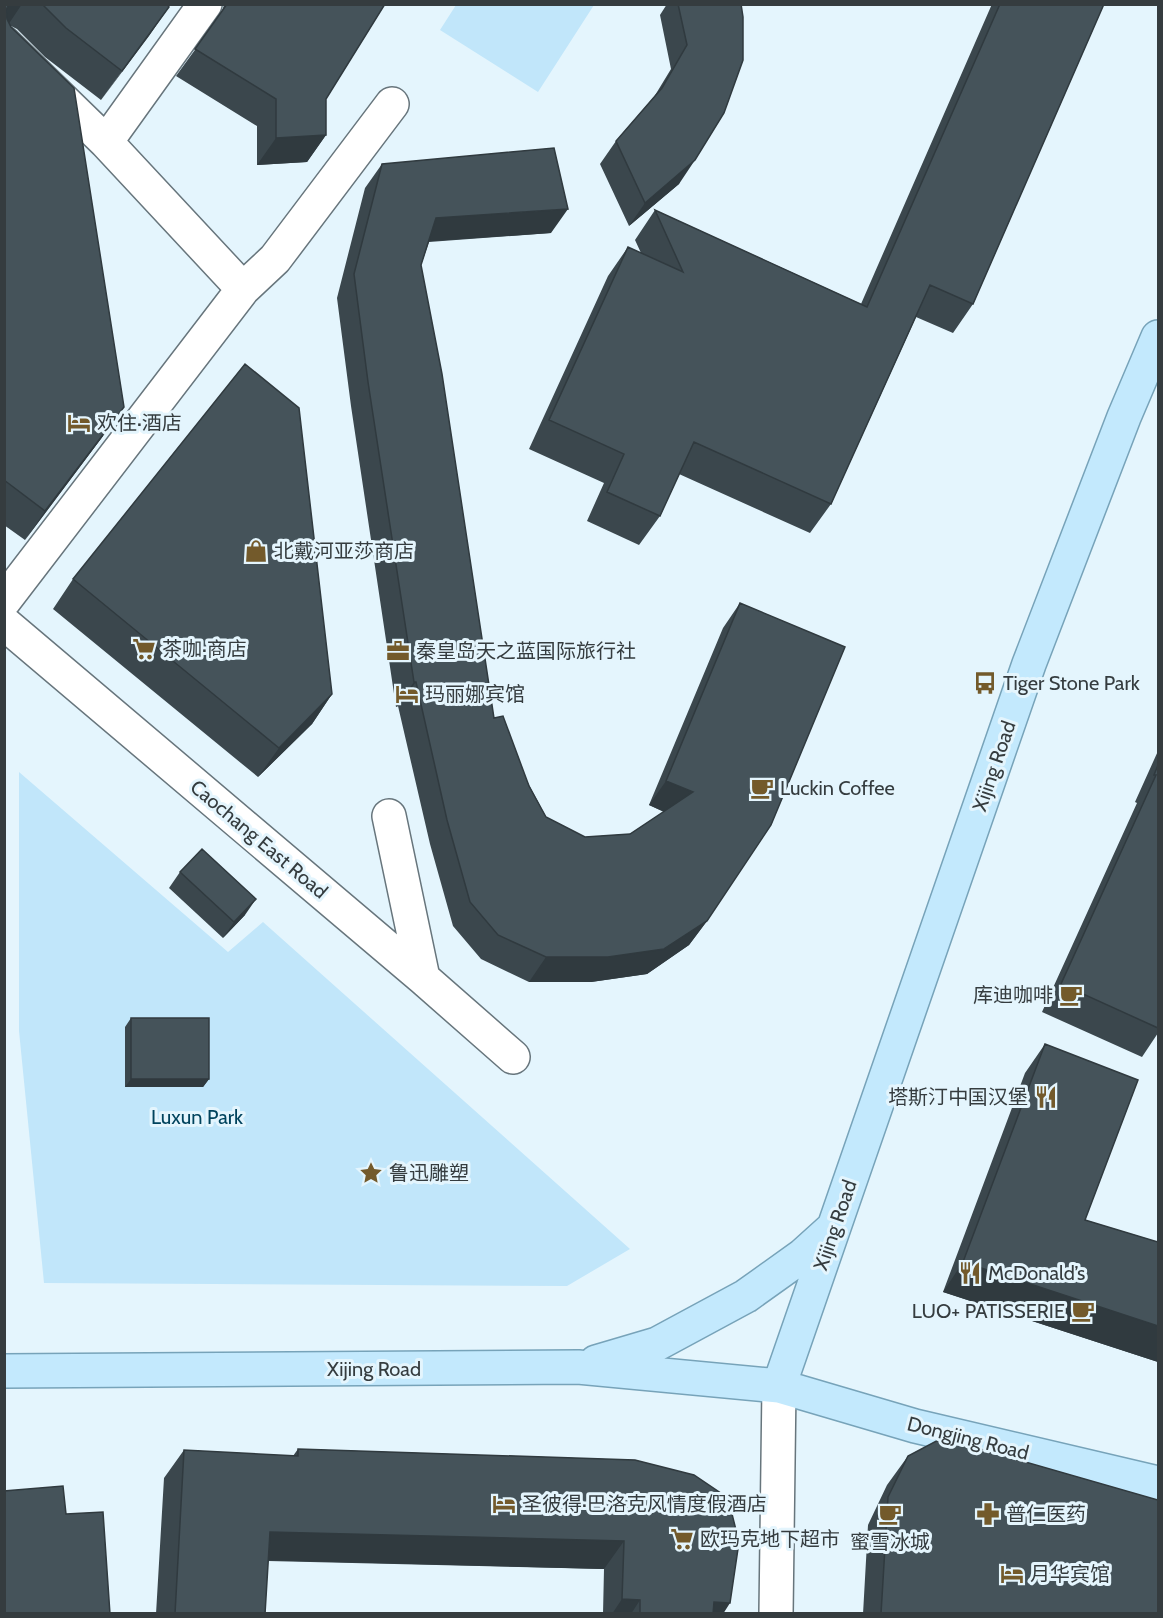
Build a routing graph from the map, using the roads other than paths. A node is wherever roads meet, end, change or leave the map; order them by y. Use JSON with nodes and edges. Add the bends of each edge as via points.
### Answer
{"nodes":[{"id":1,"x":204,"y":4,"type":"edge"},
{"id":2,"x":4,"y":43,"type":"edge"},
{"id":3,"x":392,"y":104,"type":"dead end"},
{"id":4,"x":106,"y":142,"type":"junction"},
{"id":5,"x":243,"y":289,"type":"junction"},
{"id":6,"x":1158,"y":337,"type":"edge"},
{"id":7,"x":4,"y":601,"type":"edge"},
{"id":8,"x":4,"y":623,"type":"edge"},
{"id":9,"x":389,"y":816,"type":"dead end"},
{"id":10,"x":423,"y":978,"type":"junction"},
{"id":11,"x":513,"y":1057,"type":"dead end"},
{"id":12,"x":834,"y":1227,"type":"junction"},
{"id":13,"x":578,"y":1367,"type":"junction"},
{"id":14,"x":4,"y":1371,"type":"edge"},
{"id":15,"x":779,"y":1386,"type":"junction"},
{"id":16,"x":1158,"y":1483,"type":"edge"},
{"id":17,"x":776,"y":1614,"type":"edge"}],
"edges":[{"from":1,"to":4,"type":"street"},
{"from":2,"to":4,"type":"street"},
{"from":3,"to":5,"type":"street","via":[[275,259]]},
{"from":4,"to":5,"type":"street"},
{"from":5,"to":7,"type":"street"},
{"from":6,"to":12,"type":"main road","name":"Xijing Road","via":[[1029,664]]},
{"from":8,"to":10,"type":"street","name":"Caochang East Road"},
{"from":9,"to":10,"type":"street"},
{"from":10,"to":11,"type":"street","name":"Caochang East Road"},
{"from":12,"to":13,"type":"main road","via":[[802,1256],[746,1296],[657,1344]]},
{"from":12,"to":15,"type":"main road","name":"Xijing Road"},
{"from":13,"to":14,"type":"main road","name":"Xijing Road"},
{"from":13,"to":15,"type":"main road","name":"Xijing Road"},
{"from":15,"to":16,"type":"main road","name":"Dongjing Road","via":[[915,1426]]},
{"from":15,"to":17,"type":"street"}]}
